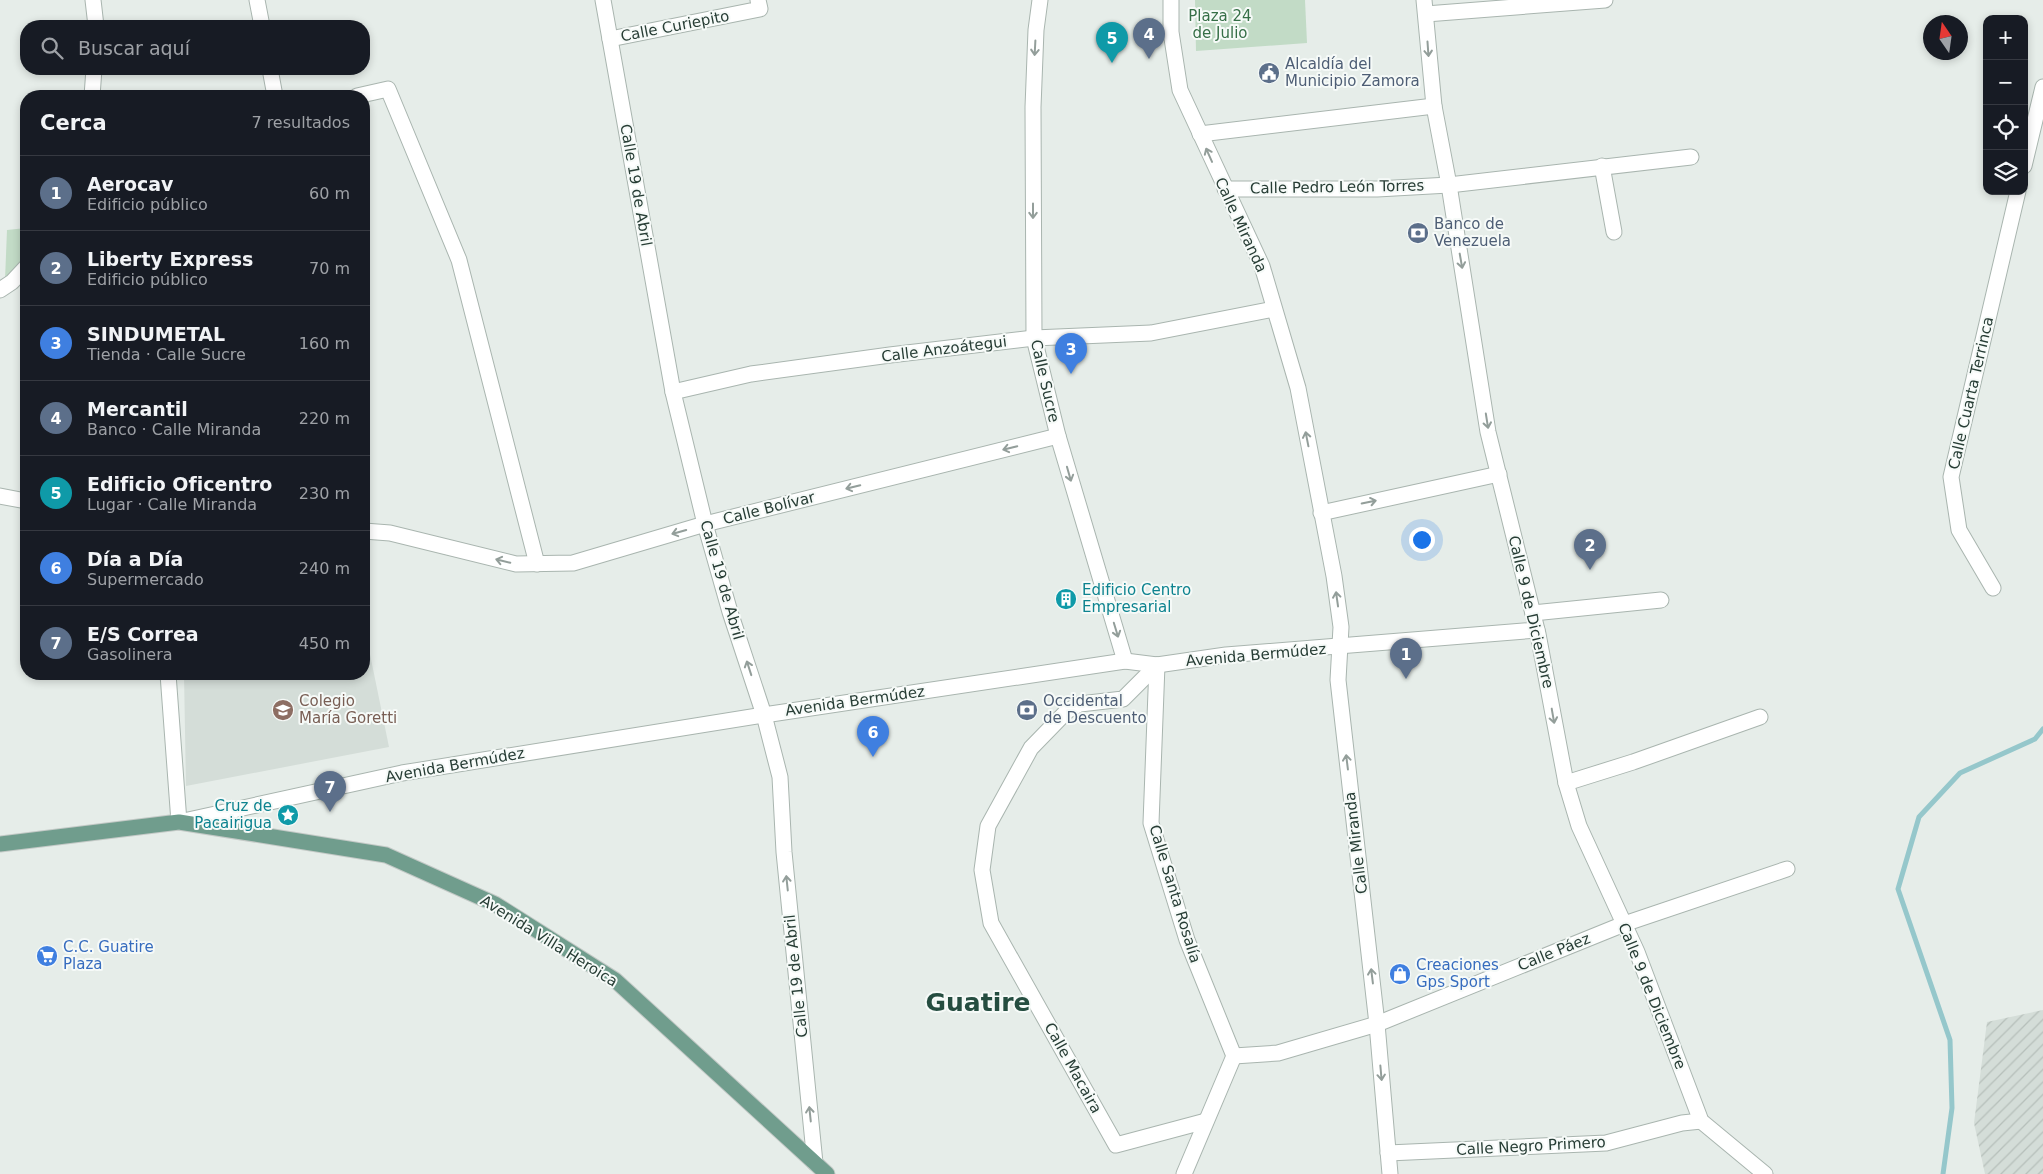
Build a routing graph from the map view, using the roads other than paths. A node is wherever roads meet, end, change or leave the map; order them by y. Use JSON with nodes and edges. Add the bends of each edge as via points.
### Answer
{"nodes":[{"id":1,"x":93,"y":0,"type":"edge"},
{"id":2,"x":257,"y":0,"type":"edge"},
{"id":3,"x":604,"y":0,"type":"edge"},
{"id":4,"x":758,"y":0,"type":"edge"},
{"id":5,"x":1040,"y":0,"type":"edge"},
{"id":6,"x":1171,"y":0,"type":"edge"},
{"id":7,"x":1605,"y":0,"type":"edge"},
{"id":8,"x":1425,"y":7,"type":"edge"},
{"id":9,"x":95,"y":20,"type":"edge"},
{"id":10,"x":261,"y":20,"type":"edge"},
{"id":11,"x":610,"y":39,"type":"junction"},
{"id":12,"x":94,"y":75,"type":"edge"},
{"id":13,"x":271,"y":75,"type":"edge"},
{"id":14,"x":2043,"y":86,"type":"edge"},
{"id":15,"x":92,"y":90,"type":"edge"},
{"id":16,"x":274,"y":90,"type":"edge"},
{"id":17,"x":370,"y":93,"type":"edge"},
{"id":18,"x":1434,"y":106,"type":"junction"},
{"id":19,"x":1200,"y":134,"type":"junction"},
{"id":20,"x":2028,"y":150,"type":"edge"},
{"id":21,"x":1691,"y":157,"type":"dead end"},
{"id":22,"x":1602,"y":166,"type":"junction"},
{"id":23,"x":1449,"y":185,"type":"junction"},
{"id":24,"x":1225,"y":189,"type":"junction"},
{"id":25,"x":2017,"y":195,"type":"edge"},
{"id":26,"x":1614,"y":232,"type":"dead end"},
{"id":27,"x":20,"y":273,"type":"edge"},
{"id":28,"x":0,"y":290,"type":"edge"},
{"id":29,"x":1274,"y":309,"type":"junction"},
{"id":30,"x":1034,"y":338,"type":"junction"},
{"id":31,"x":673,"y":392,"type":"junction"},
{"id":32,"x":1058,"y":436,"type":"junction"},
{"id":33,"x":1498,"y":474,"type":"junction"},
{"id":34,"x":0,"y":496,"type":"edge"},
{"id":35,"x":20,"y":500,"type":"edge"},
{"id":36,"x":1322,"y":513,"type":"junction"},
{"id":37,"x":705,"y":524,"type":"junction"},
{"id":38,"x":370,"y":531,"type":"edge"},
{"id":39,"x":537,"y":564,"type":"junction"},
{"id":40,"x":1993,"y":588,"type":"dead end"},
{"id":41,"x":1661,"y":600,"type":"dead end"},
{"id":42,"x":1533,"y":614,"type":"junction"},
{"id":43,"x":1537,"y":630,"type":"junction"},
{"id":44,"x":1340,"y":647,"type":"junction"},
{"id":45,"x":1125,"y":661,"type":"junction"},
{"id":46,"x":1156,"y":665,"type":"junction"},
{"id":47,"x":168,"y":680,"type":"edge"},
{"id":48,"x":764,"y":715,"type":"junction"},
{"id":49,"x":1760,"y":717,"type":"dead end"},
{"id":50,"x":1566,"y":783,"type":"junction"},
{"id":51,"x":179,"y":822,"type":"junction"},
{"id":52,"x":0,"y":844,"type":"edge"},
{"id":53,"x":1787,"y":869,"type":"dead end"},
{"id":54,"x":1624,"y":924,"type":"junction"},
{"id":55,"x":1377,"y":1024,"type":"junction"},
{"id":56,"x":1234,"y":1056,"type":"junction"},
{"id":57,"x":1701,"y":1121,"type":"junction"},
{"id":58,"x":1206,"y":1122,"type":"junction"},
{"id":59,"x":1388,"y":1153,"type":"junction"},
{"id":60,"x":815,"y":1163,"type":"junction"},
{"id":61,"x":1185,"y":1173,"type":"edge"},
{"id":62,"x":827,"y":1174,"type":"edge"},
{"id":63,"x":1390,"y":1174,"type":"edge"},
{"id":64,"x":1765,"y":1174,"type":"edge"}],
"edges":[{"from":1,"to":9,"type":"street"},
{"from":2,"to":10,"type":"street"},
{"from":3,"to":11,"type":"street","name":"Calle 19 de Abril"},
{"from":4,"to":11,"type":"street","name":"Calle Curiepito","via":[[760,9]]},
{"from":5,"to":30,"type":"street","name":"Calle Sucre","one_way":true,"via":[[1033,107]]},
{"from":6,"to":19,"type":"street","name":"Calle Miranda","via":[[1171,32],[1180,90]]},
{"from":7,"to":8,"type":"street"},
{"from":8,"to":18,"type":"street","name":"Calle 9 de Diciembre","one_way":true},
{"from":11,"to":31,"type":"street","name":"Calle 19 de Abril"},
{"from":12,"to":15,"type":"street"},
{"from":13,"to":16,"type":"street"},
{"from":14,"to":20,"type":"street"},
{"from":17,"to":39,"type":"street","via":[[388,89],[458,260]]},
{"from":18,"to":19,"type":"street"},
{"from":18,"to":23,"type":"street","name":"Calle 9 de Diciembre"},
{"from":24,"to":19,"type":"street","name":"Calle Miranda","one_way":true},
{"from":21,"to":22,"type":"street","name":"Calle Pedro León Torres"},
{"from":22,"to":23,"type":"street","name":"Calle Pedro León Torres"},
{"from":22,"to":26,"type":"street"},
{"from":23,"to":24,"type":"street","name":"Calle Pedro León Torres","via":[[1377,189]]},
{"from":23,"to":33,"type":"street","name":"Calle 9 de Diciembre","one_way":true,"via":[[1488,432]]},
{"from":24,"to":29,"type":"street","name":"Calle Miranda","via":[[1262,266]]},
{"from":25,"to":40,"type":"street","name":"Calle Cuarta Terrinca","via":[[1951,477],[1959,530]]},
{"from":27,"to":28,"type":"street"},
{"from":29,"to":30,"type":"street","name":"Calle Anzoátegui","via":[[1150,333]]},
{"from":36,"to":29,"type":"street","name":"Calle Miranda","one_way":true,"via":[[1298,388]]},
{"from":30,"to":31,"type":"street","name":"Calle Anzoátegui","via":[[751,374]]},
{"from":30,"to":32,"type":"street","name":"Calle Sucre"},
{"from":31,"to":37,"type":"street","name":"Calle 19 de Abril"},
{"from":32,"to":37,"type":"street","name":"Calle Bolívar","one_way":true},
{"from":32,"to":45,"type":"street","name":"Calle Sucre","one_way":true},
{"from":36,"to":33,"type":"street","one_way":true},
{"from":33,"to":42,"type":"street","name":"Calle 9 de Diciembre"},
{"from":34,"to":35,"type":"street"},
{"from":44,"to":36,"type":"street","name":"Calle Miranda","one_way":true,"via":[[1341,627]]},
{"from":37,"to":39,"type":"street","name":"Calle Bolívar","one_way":true,"via":[[573,563]]},
{"from":48,"to":37,"type":"street","name":"Calle 19 de Abril","one_way":true},
{"from":39,"to":38,"type":"street","name":"Calle Bolívar","one_way":true,"via":[[516,564],[390,532]]},
{"from":41,"to":42,"type":"street"},
{"from":42,"to":43,"type":"street","name":"Calle 9 de Diciembre"},
{"from":43,"to":44,"type":"street","name":"Avenida Bermúdez"},
{"from":43,"to":50,"type":"street","name":"Calle 9 de Diciembre","one_way":true},
{"from":44,"to":46,"type":"street","name":"Avenida Bermúdez"},
{"from":55,"to":44,"type":"street","name":"Calle Miranda","one_way":true,"via":[[1338,680]]},
{"from":45,"to":46,"type":"street","name":"Avenida Bermúdez"},
{"from":45,"to":48,"type":"street","name":"Avenida Bermúdez"},
{"from":46,"to":56,"type":"street","name":"Calle Santa Rosalía","via":[[1151,823],[1187,940]]},
{"from":46,"to":58,"type":"street","name":"Calle Macaira","via":[[1124,699],[1080,704],[1067,711],[1031,748],[988,826],[982,870],[991,923],[1116,1145]]},
{"from":47,"to":51,"type":"street"},
{"from":48,"to":51,"type":"street","name":"Avenida Bermúdez","via":[[402,773]]},
{"from":60,"to":48,"type":"street","name":"Calle 19 de Abril","one_way":true,"via":[[784,852],[780,777]]},
{"from":49,"to":50,"type":"street"},
{"from":50,"to":54,"type":"street","name":"Calle 9 de Diciembre","via":[[1579,826]]},
{"from":51,"to":52,"type":"main road","name":"Avenida Villa Heroica"},
{"from":51,"to":60,"type":"main road","name":"Avenida Villa Heroica","via":[[386,856],[495,904],[615,980]]},
{"from":53,"to":54,"type":"street","name":"Calle Páez"},
{"from":54,"to":55,"type":"street","name":"Calle Páez"},
{"from":54,"to":57,"type":"street","name":"Calle 9 de Diciembre"},
{"from":55,"to":56,"type":"street","name":"Calle Páez","via":[[1278,1053]]},
{"from":55,"to":59,"type":"street","name":"Calle Miranda","one_way":true},
{"from":56,"to":58,"type":"street"},
{"from":57,"to":59,"type":"street","name":"Calle Negro Primero","via":[[1606,1143]]},
{"from":57,"to":64,"type":"street","name":"Calle 9 de Diciembre"},
{"from":58,"to":61,"type":"street"},
{"from":59,"to":63,"type":"street","name":"Calle Miranda"},
{"from":60,"to":62,"type":"main road","name":"Avenida Villa Heroica"}]}
